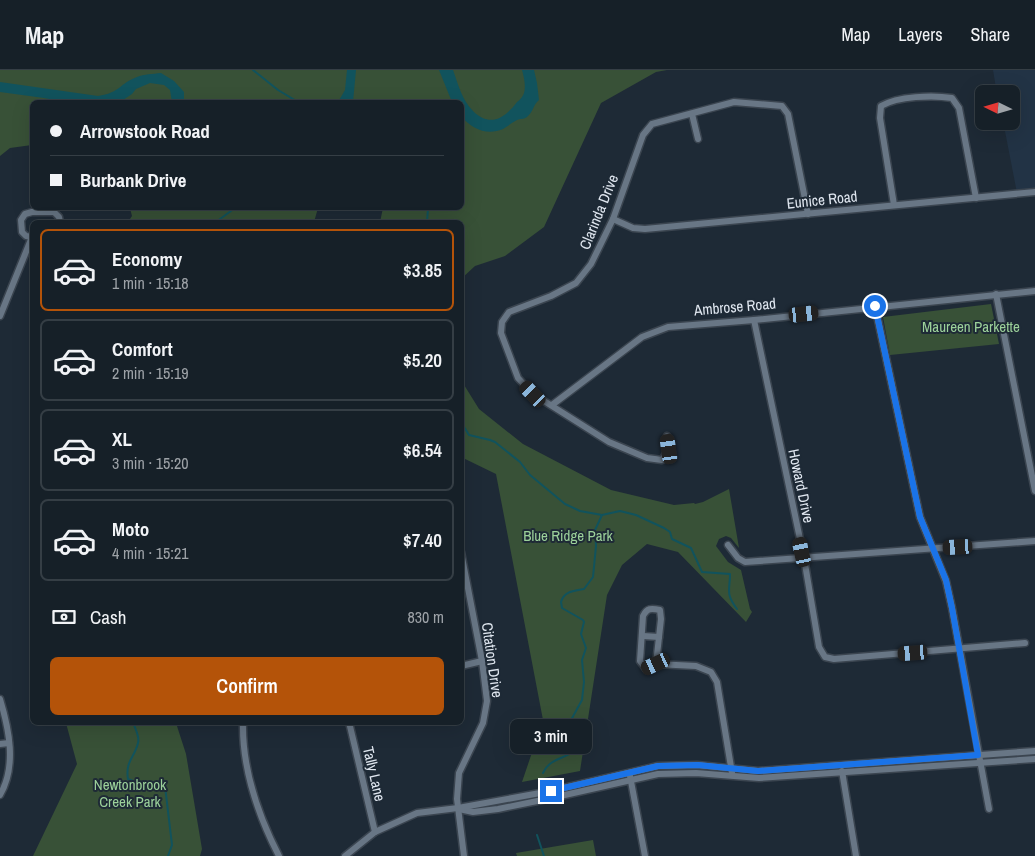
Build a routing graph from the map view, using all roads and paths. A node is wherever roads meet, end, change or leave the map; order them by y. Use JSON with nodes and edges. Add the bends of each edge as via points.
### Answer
{"nodes":[{"id":1,"x":692,"y":114,"type":"junction"},
{"id":2,"x":698,"y":139,"type":"dead end"},
{"id":3,"x":1035,"y":192,"type":"edge"},
{"id":4,"x":976,"y":198,"type":"junction"},
{"id":5,"x":894,"y":205,"type":"junction"},
{"id":6,"x":808,"y":214,"type":"junction"},
{"id":7,"x":613,"y":219,"type":"junction"},
{"id":8,"x":60,"y":220,"type":"edge"},
{"id":9,"x":30,"y":237,"type":"edge"},
{"id":10,"x":30,"y":242,"type":"edge"},
{"id":11,"x":1035,"y":290,"type":"edge"},
{"id":12,"x":996,"y":294,"type":"junction"},
{"id":13,"x":875,"y":306,"type":"junction"},
{"id":14,"x":0,"y":316,"type":"edge"},
{"id":15,"x":754,"y":320,"type":"junction"},
{"id":16,"x":552,"y":405,"type":"junction"},
{"id":17,"x":667,"y":436,"type":"dead end"},
{"id":18,"x":1035,"y":491,"type":"edge"},
{"id":19,"x":1035,"y":541,"type":"edge"},
{"id":20,"x":728,"y":545,"type":"dead end"},
{"id":21,"x":933,"y":548,"type":"junction"},
{"id":22,"x":804,"y":558,"type":"junction"},
{"id":23,"x":464,"y":568,"type":"edge"},
{"id":24,"x":643,"y":636,"type":"junction"},
{"id":25,"x":659,"y":637,"type":"junction"},
{"id":26,"x":1025,"y":643,"type":"dead end"},
{"id":27,"x":959,"y":649,"type":"junction"},
{"id":28,"x":482,"y":661,"type":"junction"},
{"id":29,"x":656,"y":664,"type":"junction"},
{"id":30,"x":464,"y":665,"type":"edge"},
{"id":31,"x":0,"y":699,"type":"edge"},
{"id":32,"x":243,"y":725,"type":"edge"},
{"id":33,"x":350,"y":725,"type":"edge"},
{"id":34,"x":9,"y":743,"type":"junction"},
{"id":35,"x":0,"y":744,"type":"edge"},
{"id":36,"x":1035,"y":751,"type":"edge"},
{"id":37,"x":978,"y":755,"type":"junction"},
{"id":38,"x":1035,"y":759,"type":"edge"},
{"id":39,"x":980,"y":763,"type":"junction"},
{"id":40,"x":841,"y":765,"type":"junction"},
{"id":41,"x":731,"y":769,"type":"junction"},
{"id":42,"x":629,"y":772,"type":"junction"},
{"id":43,"x":842,"y":773,"type":"junction"},
{"id":44,"x":733,"y":777,"type":"junction"},
{"id":45,"x":630,"y":780,"type":"junction"},
{"id":46,"x":0,"y":795,"type":"edge"},
{"id":47,"x":458,"y":808,"type":"junction"},
{"id":48,"x":989,"y":810,"type":"dead end"},
{"id":49,"x":375,"y":832,"type":"junction"},
{"id":50,"x":279,"y":856,"type":"edge"},
{"id":51,"x":345,"y":856,"type":"edge"},
{"id":52,"x":464,"y":856,"type":"edge"},
{"id":53,"x":645,"y":856,"type":"edge"},
{"id":54,"x":856,"y":856,"type":"edge"}],
"edges":[{"from":1,"to":2,"type":"street"},
{"from":1,"to":6,"type":"street","name":"Clarinda Drive","via":[[734,102],[782,106],[788,114]]},
{"from":1,"to":7,"type":"street","name":"Clarinda Drive","via":[[652,124],[643,134]]},
{"from":3,"to":4,"type":"street","name":"Eunice Road"},
{"from":4,"to":5,"type":"street","name":"Eunice Road"},
{"from":4,"to":5,"type":"street","via":[[959,108],[952,98],[938,96],[889,101],[881,106],[880,118]]},
{"from":5,"to":6,"type":"street","name":"Eunice Road"},
{"from":6,"to":7,"type":"street","name":"Eunice Road","via":[[645,229],[633,228]]},
{"from":7,"to":16,"type":"street","name":"Clarinda Drive","via":[[591,264],[576,283],[509,312],[502,322],[501,333],[518,378],[533,394]]},
{"from":8,"to":9,"type":"street","via":[[54,212],[25,214],[21,220],[22,232]]},
{"from":10,"to":14,"type":"street"},
{"from":11,"to":12,"type":"street","name":"Ambrose Road"},
{"from":12,"to":13,"type":"street","name":"Ambrose Road"},
{"from":12,"to":18,"type":"street"},
{"from":13,"to":15,"type":"street","name":"Ambrose Road"},
{"from":13,"to":21,"type":"street","via":[[920,517]]},
{"from":15,"to":16,"type":"street","name":"Ambrose Road","via":[[668,327],[642,337]]},
{"from":15,"to":22,"type":"street","name":"Howard Drive"},
{"from":16,"to":17,"type":"street","name":"Clarinda Drive","via":[[609,442],[647,458],[662,460],[669,449]]},
{"from":19,"to":21,"type":"street"},
{"from":20,"to":22,"type":"street","via":[[745,562]]},
{"from":21,"to":22,"type":"street"},
{"from":21,"to":27,"type":"street","via":[[946,580]]},
{"from":22,"to":27,"type":"street","name":"Howard Drive","via":[[819,646],[825,656],[834,659]]},
{"from":23,"to":28,"type":"street","name":"Citation Drive"},
{"from":24,"to":25,"type":"street"},
{"from":24,"to":25,"type":"street","via":[[643,616],[652,608],[660,610]]},
{"from":24,"to":29,"type":"street","via":[[640,661],[646,669]]},
{"from":25,"to":29,"type":"street"},
{"from":26,"to":27,"type":"street"},
{"from":27,"to":37,"type":"street"},
{"from":28,"to":30,"type":"street"},
{"from":28,"to":47,"type":"street","name":"Citation Drive","via":[[487,701],[483,723],[459,773]]},
{"from":29,"to":41,"type":"street","via":[[696,666],[711,672],[717,682]]},
{"from":31,"to":34,"type":"street"},
{"from":32,"to":50,"type":"street","via":[[251,787]]},
{"from":33,"to":49,"type":"street","name":"Tally Lane"},
{"from":34,"to":35,"type":"street"},
{"from":34,"to":46,"type":"street","via":[[10,765]]},
{"from":36,"to":37,"type":"street"},
{"from":37,"to":39,"type":"street"},
{"from":37,"to":40,"type":"street"},
{"from":38,"to":39,"type":"street"},
{"from":39,"to":43,"type":"street"},
{"from":39,"to":48,"type":"street"},
{"from":40,"to":41,"type":"street","via":[[758,771]]},
{"from":40,"to":43,"type":"street"},
{"from":41,"to":42,"type":"street","via":[[698,765],[658,766]]},
{"from":41,"to":44,"type":"street"},
{"from":42,"to":45,"type":"street"},
{"from":42,"to":47,"type":"street","via":[[551,791]]},
{"from":43,"to":44,"type":"street"},
{"from":43,"to":54,"type":"street"},
{"from":44,"to":45,"type":"street","via":[[696,773],[658,774]]},
{"from":45,"to":47,"type":"street","via":[[498,809],[474,812]]},
{"from":45,"to":53,"type":"street"},
{"from":47,"to":49,"type":"street","via":[[417,813]]},
{"from":47,"to":52,"type":"street","name":"Citation Drive"},
{"from":49,"to":51,"type":"street"}]}
